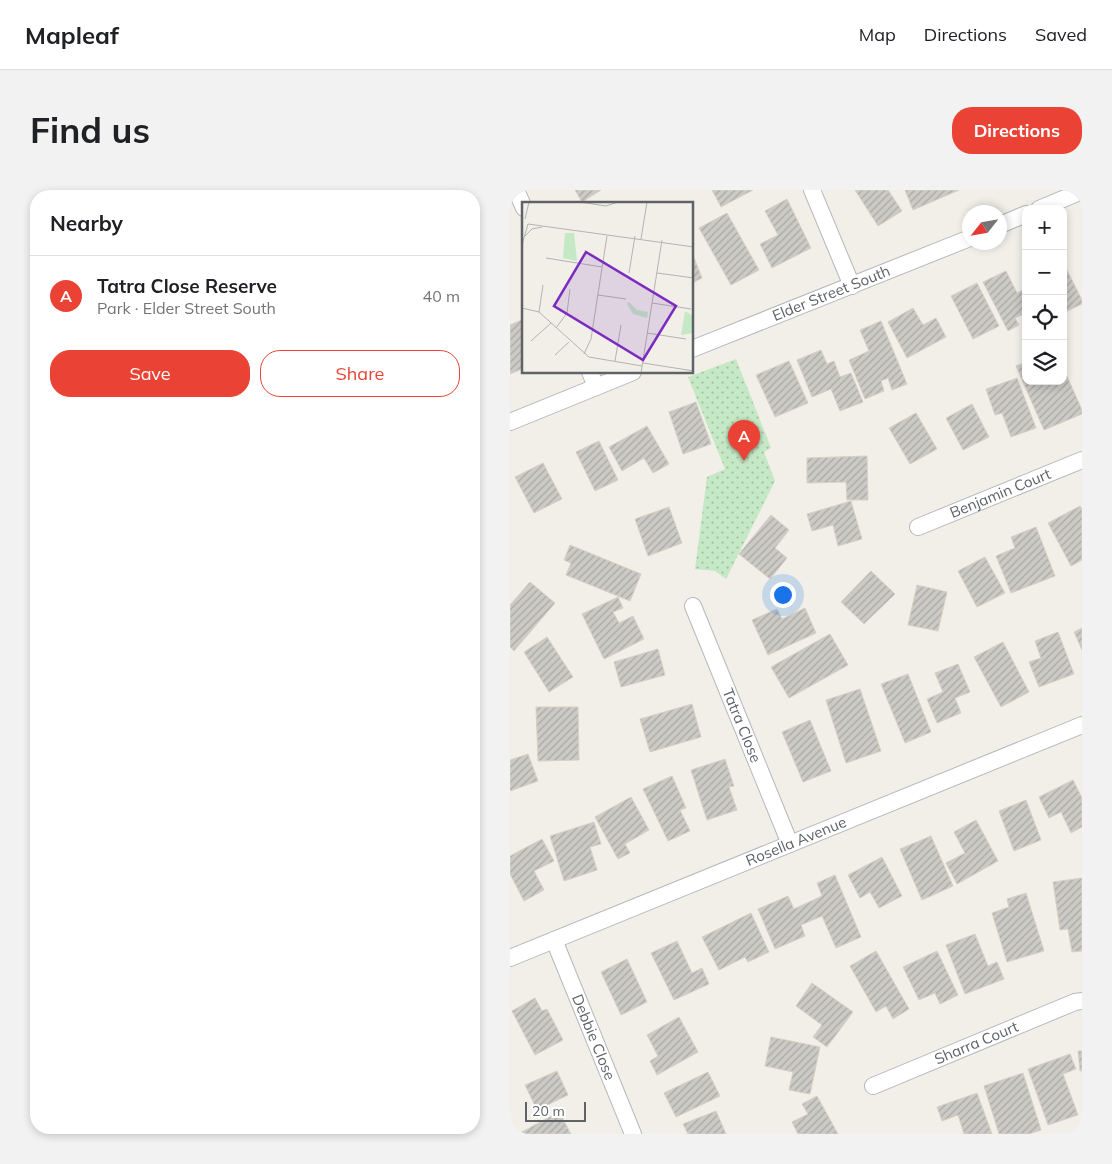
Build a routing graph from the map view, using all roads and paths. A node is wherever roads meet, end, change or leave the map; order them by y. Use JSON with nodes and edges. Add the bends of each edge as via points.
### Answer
{"nodes":[{"id":1,"x":516,"y":190,"type":"edge"},
{"id":2,"x":812,"y":190,"type":"edge"},
{"id":3,"x":1082,"y":191,"type":"edge"},
{"id":4,"x":522,"y":204,"type":"edge"},
{"id":5,"x":1049,"y":205,"type":"edge"},
{"id":6,"x":1022,"y":216,"type":"edge"},
{"id":7,"x":1007,"y":222,"type":"edge"},
{"id":8,"x":962,"y":241,"type":"edge"},
{"id":9,"x":852,"y":286,"type":"junction"},
{"id":10,"x":694,"y":348,"type":"edge"},
{"id":11,"x":624,"y":374,"type":"edge"},
{"id":12,"x":593,"y":380,"type":"edge"},
{"id":13,"x":510,"y":422,"type":"edge"},
{"id":14,"x":1082,"y":460,"type":"edge"},
{"id":15,"x":918,"y":527,"type":"dead end"},
{"id":16,"x":693,"y":606,"type":"dead end"},
{"id":17,"x":1082,"y":725,"type":"edge"},
{"id":18,"x":790,"y":844,"type":"junction"},
{"id":19,"x":554,"y":940,"type":"junction"},
{"id":20,"x":510,"y":958,"type":"edge"},
{"id":21,"x":1082,"y":1001,"type":"edge"},
{"id":22,"x":872,"y":1086,"type":"dead end"},
{"id":23,"x":633,"y":1134,"type":"edge"}],
"edges":[{"from":1,"to":4,"type":"street"},
{"from":2,"to":9,"type":"street"},
{"from":3,"to":5,"type":"street"},
{"from":6,"to":7,"type":"street"},
{"from":8,"to":9,"type":"street","name":"Elder Street South"},
{"from":9,"to":10,"type":"street","name":"Elder Street South"},
{"from":11,"to":12,"type":"street"},
{"from":12,"to":13,"type":"street"},
{"from":14,"to":15,"type":"street","name":"Benjamin Court"},
{"from":16,"to":18,"type":"street","name":"Tatra Close"},
{"from":17,"to":18,"type":"street","name":"Rosella Avenue"},
{"from":18,"to":19,"type":"street","name":"Rosella Avenue"},
{"from":19,"to":20,"type":"street","name":"Rosella Avenue"},
{"from":19,"to":23,"type":"street","name":"Debbie Close"},
{"from":21,"to":22,"type":"street","name":"Sharra Court"}]}
